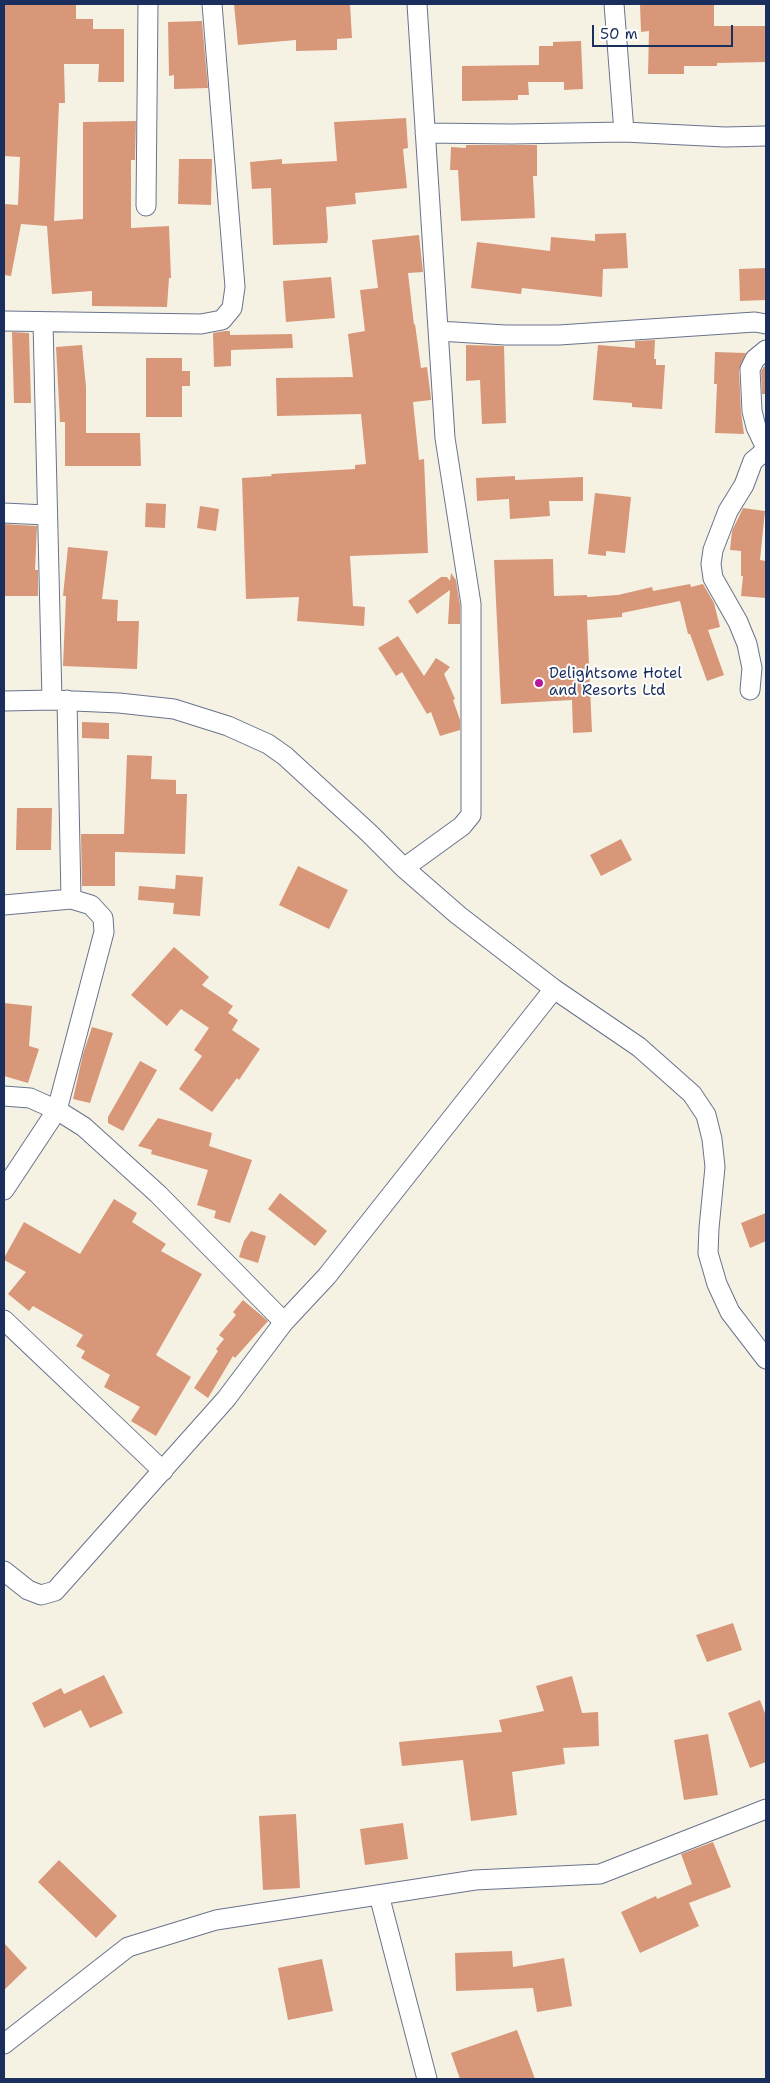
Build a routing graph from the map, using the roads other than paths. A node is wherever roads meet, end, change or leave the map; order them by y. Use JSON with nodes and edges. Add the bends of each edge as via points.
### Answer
{"nodes":[{"id":1,"x":148,"y":4,"type":"edge"},
{"id":2,"x":212,"y":4,"type":"edge"},
{"id":3,"x":417,"y":4,"type":"edge"},
{"id":4,"x":614,"y":4,"type":"edge"},
{"id":5,"x":624,"y":132,"type":"junction"},
{"id":6,"x":425,"y":133,"type":"junction"},
{"id":7,"x":766,"y":136,"type":"edge"},
{"id":8,"x":146,"y":206,"type":"dead end"},
{"id":9,"x":4,"y":321,"type":"edge"},
{"id":10,"x":43,"y":322,"type":"junction"},
{"id":11,"x":766,"y":324,"type":"edge"},
{"id":12,"x":438,"y":331,"type":"junction"},
{"id":13,"x":766,"y":350,"type":"edge"},
{"id":14,"x":766,"y":449,"type":"edge"},
{"id":15,"x":4,"y":513,"type":"edge"},
{"id":16,"x":46,"y":515,"type":"junction"},
{"id":17,"x":750,"y":690,"type":"dead end"},
{"id":18,"x":59,"y":700,"type":"junction"},
{"id":19,"x":4,"y":701,"type":"edge"},
{"id":20,"x":404,"y":868,"type":"junction"},
{"id":21,"x":71,"y":899,"type":"junction"},
{"id":22,"x":4,"y":905,"type":"edge"},
{"id":23,"x":554,"y":989,"type":"junction"},
{"id":24,"x":4,"y":1096,"type":"edge"},
{"id":25,"x":57,"y":1110,"type":"junction"},
{"id":26,"x":4,"y":1190,"type":"edge"},
{"id":27,"x":4,"y":1320,"type":"edge"},
{"id":28,"x":284,"y":1322,"type":"junction"},
{"id":29,"x":766,"y":1359,"type":"edge"},
{"id":30,"x":163,"y":1471,"type":"junction"},
{"id":31,"x":4,"y":1571,"type":"edge"},
{"id":32,"x":766,"y":1809,"type":"edge"},
{"id":33,"x":379,"y":1895,"type":"junction"},
{"id":34,"x":4,"y":2044,"type":"edge"},
{"id":35,"x":427,"y":2079,"type":"edge"}],
"edges":[{"from":1,"to":8,"type":"street"},
{"from":2,"to":10,"type":"street","via":[[235,277],[232,308],[222,320],[201,324]]},
{"from":3,"to":6,"type":"street"},
{"from":4,"to":5,"type":"street"},
{"from":5,"to":6,"type":"street"},
{"from":5,"to":7,"type":"street"},
{"from":6,"to":12,"type":"street"},
{"from":9,"to":10,"type":"street"},
{"from":10,"to":16,"type":"street"},
{"from":11,"to":12,"type":"street","via":[[559,335]]},
{"from":12,"to":20,"type":"street","via":[[445,438],[471,604],[471,816]]},
{"from":13,"to":14,"type":"street","via":[[755,359],[750,369],[752,411]]},
{"from":14,"to":17,"type":"street","via":[[753,461],[744,485],[728,511],[711,564],[713,578],[747,644],[752,668]]},
{"from":15,"to":16,"type":"street"},
{"from":16,"to":18,"type":"street"},
{"from":18,"to":19,"type":"street"},
{"from":18,"to":20,"type":"street","via":[[146,704],[174,709],[228,726],[268,744]]},
{"from":18,"to":21,"type":"street"},
{"from":20,"to":23,"type":"street","via":[[458,915]]},
{"from":21,"to":22,"type":"street"},
{"from":21,"to":25,"type":"street","via":[[91,905],[103,918],[104,932]]},
{"from":23,"to":28,"type":"street","via":[[327,1276]]},
{"from":23,"to":29,"type":"street","via":[[639,1047],[692,1094],[706,1115],[715,1167],[708,1253],[730,1312]]},
{"from":24,"to":25,"type":"street","via":[[30,1098]]},
{"from":25,"to":26,"type":"street"},
{"from":25,"to":28,"type":"street","via":[[84,1127],[158,1194]]},
{"from":27,"to":30,"type":"street"},
{"from":28,"to":30,"type":"street","via":[[226,1399]]},
{"from":30,"to":31,"type":"street","via":[[55,1591],[41,1595],[28,1590]]},
{"from":32,"to":33,"type":"street","via":[[600,1874],[475,1880]]},
{"from":33,"to":34,"type":"street","via":[[216,1920],[128,1947]]},
{"from":33,"to":35,"type":"street"}]}
